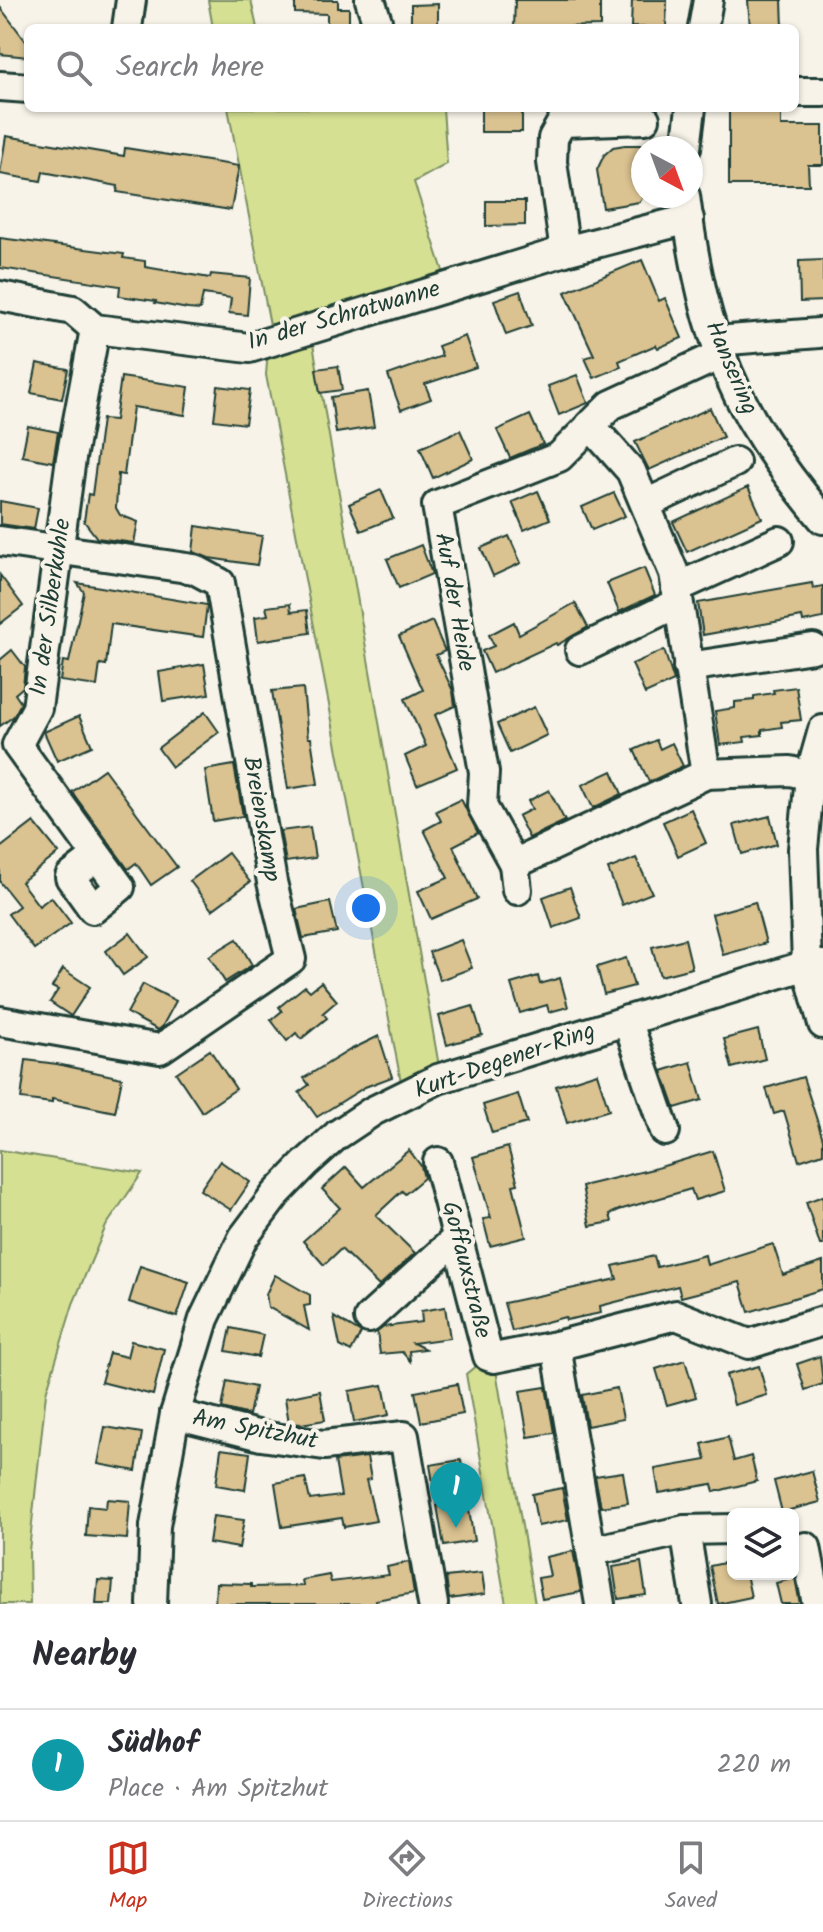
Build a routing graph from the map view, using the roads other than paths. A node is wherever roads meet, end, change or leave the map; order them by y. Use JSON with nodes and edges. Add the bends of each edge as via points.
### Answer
{"nodes":[{"id":1,"x":131,"y":0,"type":"edge"},
{"id":2,"x":370,"y":0,"type":"edge"},
{"id":3,"x":708,"y":0,"type":"edge"},
{"id":4,"x":128,"y":24,"type":"edge"},
{"id":5,"x":377,"y":24,"type":"edge"},
{"id":6,"x":704,"y":24,"type":"edge"},
{"id":7,"x":0,"y":86,"type":"edge"},
{"id":8,"x":24,"y":88,"type":"edge"},
{"id":9,"x":799,"y":92,"type":"edge"},
{"id":10,"x":823,"y":92,"type":"edge"},
{"id":11,"x":690,"y":112,"type":"edge"},
{"id":12,"x":645,"y":119,"type":"dead end"},
{"id":13,"x":688,"y":136,"type":"edge"},
{"id":14,"x":687,"y":208,"type":"edge"},
{"id":15,"x":565,"y":251,"type":"junction"},
{"id":16,"x":0,"y":296,"type":"edge"},
{"id":17,"x":95,"y":329,"type":"junction"},
{"id":18,"x":819,"y":333,"type":"dead end"},
{"id":19,"x":718,"y":348,"type":"junction"},
{"id":20,"x":590,"y":425,"type":"junction"},
{"id":21,"x":735,"y":462,"type":"dead end"},
{"id":22,"x":646,"y":504,"type":"junction"},
{"id":23,"x":823,"y":519,"type":"edge"},
{"id":24,"x":0,"y":541,"type":"edge"},
{"id":25,"x":779,"y":541,"type":"dead end"},
{"id":26,"x":59,"y":550,"type":"junction"},
{"id":27,"x":677,"y":596,"type":"junction"},
{"id":28,"x":813,"y":648,"type":"dead end"},
{"id":29,"x":580,"y":650,"type":"dead end"},
{"id":30,"x":688,"y":667,"type":"junction"},
{"id":31,"x":823,"y":730,"type":"edge"},
{"id":32,"x":706,"y":774,"type":"junction"},
{"id":33,"x":816,"y":778,"type":"edge"},
{"id":34,"x":96,"y":857,"type":"dead end"},
{"id":35,"x":815,"y":965,"type":"edge"},
{"id":36,"x":627,"y":1020,"type":"junction"},
{"id":37,"x":0,"y":1021,"type":"edge"},
{"id":38,"x":823,"y":1024,"type":"edge"},
{"id":39,"x":665,"y":1131,"type":"dead end"},
{"id":40,"x":438,"y":1162,"type":"dead end"},
{"id":41,"x":457,"y":1238,"type":"junction"},
{"id":42,"x":369,"y":1318,"type":"dead end"},
{"id":43,"x":823,"y":1321,"type":"edge"},
{"id":44,"x":556,"y":1346,"type":"junction"},
{"id":45,"x":175,"y":1414,"type":"junction"},
{"id":46,"x":727,"y":1529,"type":"edge"},
{"id":47,"x":685,"y":1530,"type":"junction"},
{"id":48,"x":807,"y":1545,"type":"edge"},
{"id":49,"x":592,"y":1551,"type":"junction"},
{"id":50,"x":152,"y":1604,"type":"edge"},
{"id":51,"x":433,"y":1604,"type":"edge"},
{"id":52,"x":600,"y":1604,"type":"edge"},
{"id":53,"x":697,"y":1604,"type":"edge"},
{"id":54,"x":817,"y":1604,"type":"edge"}],
"edges":[{"from":1,"to":4,"type":"street"},
{"from":2,"to":5,"type":"street"},
{"from":3,"to":6,"type":"street"},
{"from":7,"to":8,"type":"street"},
{"from":9,"to":10,"type":"street"},
{"from":11,"to":13,"type":"street"},
{"from":12,"to":15,"type":"street","via":[[562,122],[553,138],[552,162]]},
{"from":14,"to":15,"type":"street","name":"In der Schratwanne"},
{"from":14,"to":19,"type":"street","name":"Hansering","via":[[701,291]]},
{"from":15,"to":17,"type":"street","name":"In der Schratwanne","via":[[249,348]]},
{"from":16,"to":17,"type":"street","name":"In der Schratwanne","via":[[73,310]]},
{"from":17,"to":26,"type":"street","name":"In der Silberkuhle"},
{"from":18,"to":19,"type":"street"},
{"from":19,"to":20,"type":"street","name":"Auf der Heide","via":[[611,405]]},
{"from":19,"to":23,"type":"street","name":"Hansering","via":[[754,424],[787,477]]},
{"from":20,"to":22,"type":"street","via":[[631,471]]},
{"from":20,"to":32,"type":"street","name":"Auf der Heide","via":[[559,457],[437,505],[484,772],[482,806],[515,877]]},
{"from":21,"to":22,"type":"street"},
{"from":22,"to":27,"type":"street","via":[[674,573]]},
{"from":24,"to":26,"type":"street","name":"Breienskamp"},
{"from":25,"to":27,"type":"street"},
{"from":26,"to":34,"type":"street","name":"In der Silberkuhle","via":[[37,708],[17,745]]},
{"from":26,"to":37,"type":"street","name":"Breienskamp","via":[[194,569],[220,583],[272,882],[291,959],[160,1049]]},
{"from":27,"to":29,"type":"street"},
{"from":27,"to":30,"type":"street"},
{"from":28,"to":30,"type":"street"},
{"from":30,"to":32,"type":"street"},
{"from":31,"to":33,"type":"street"},
{"from":32,"to":33,"type":"street","name":"Auf der Heide","via":[[790,771]]},
{"from":33,"to":35,"type":"street","via":[[803,849]]},
{"from":35,"to":36,"type":"street","name":"Kurt-Degener-Ring"},
{"from":35,"to":38,"type":"street"},
{"from":36,"to":39,"type":"street","name":"Kurt-Degener-Ring"},
{"from":36,"to":45,"type":"street","name":"Kurt-Degener-Ring","via":[[438,1079],[337,1135],[276,1194],[243,1238],[204,1319]]},
{"from":40,"to":41,"type":"street","name":"Goffauxstraße"},
{"from":41,"to":42,"type":"street"},
{"from":41,"to":44,"type":"street","name":"Goffauxstraße","via":[[488,1356]]},
{"from":43,"to":44,"type":"street","name":"Goffauxstraße","via":[[749,1344],[676,1315]]},
{"from":44,"to":49,"type":"street"},
{"from":45,"to":50,"type":"street","name":"Kurt-Degener-Ring","via":[[155,1526]]},
{"from":45,"to":51,"type":"street","name":"Am Spitzhut","via":[[261,1436],[324,1445],[404,1436]]},
{"from":46,"to":47,"type":"street"},
{"from":47,"to":49,"type":"street"},
{"from":47,"to":53,"type":"street"},
{"from":48,"to":54,"type":"street"},
{"from":49,"to":52,"type":"street"}]}
